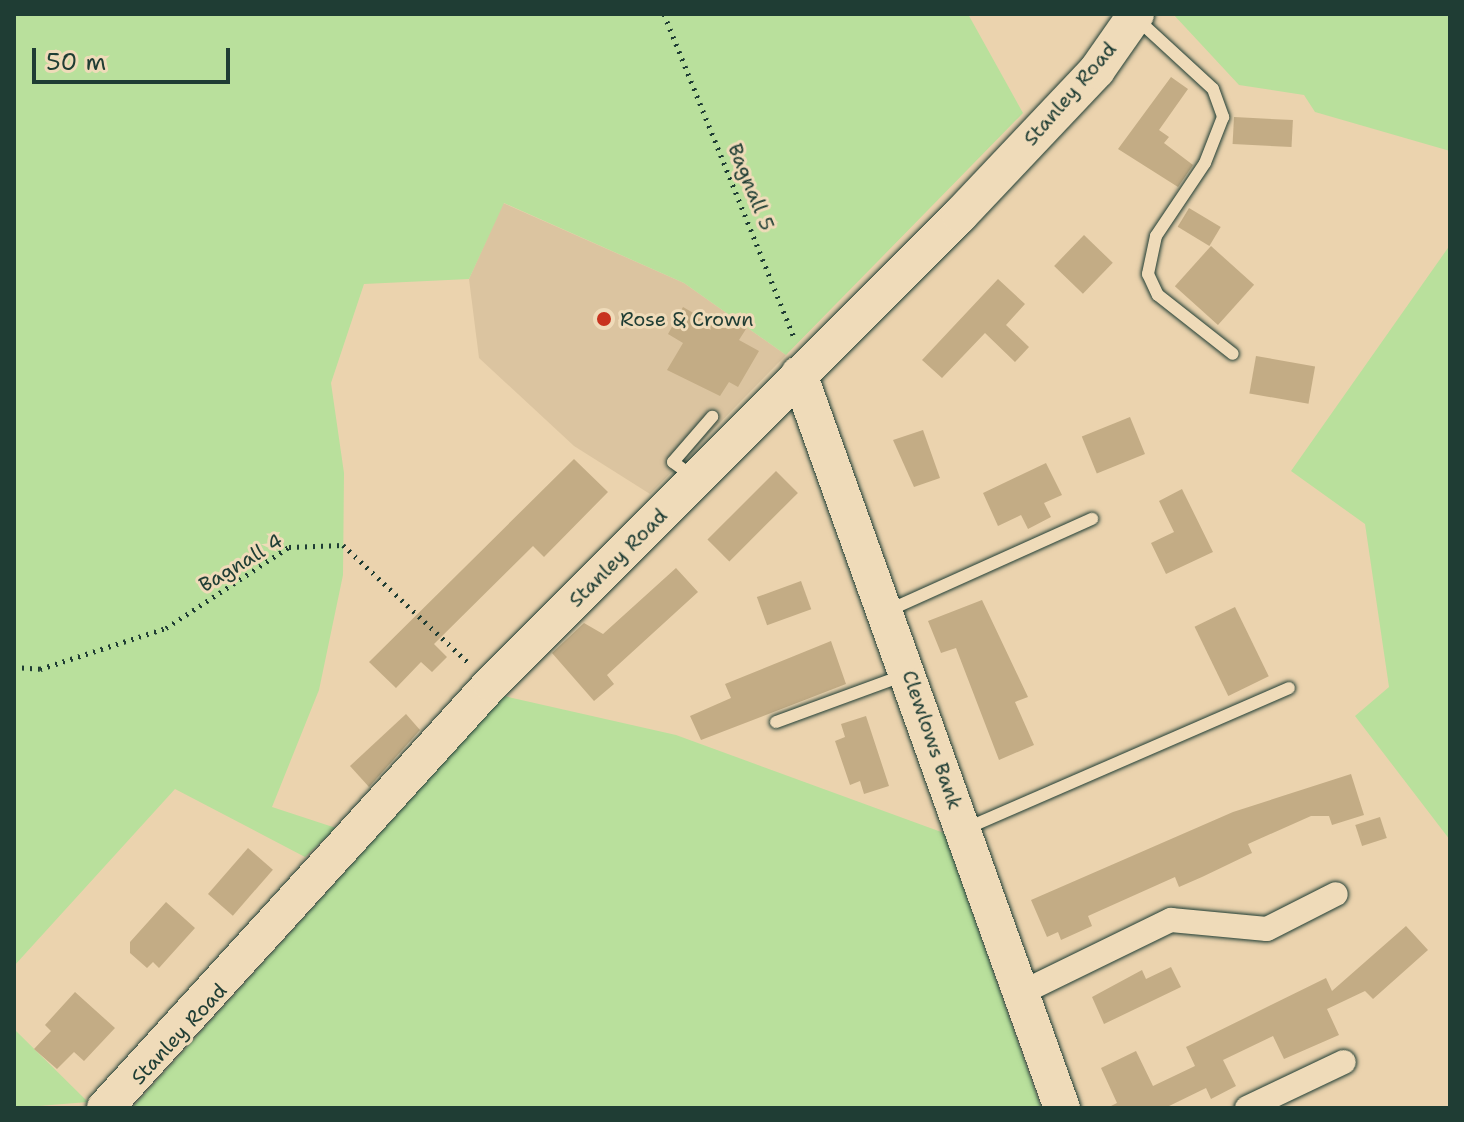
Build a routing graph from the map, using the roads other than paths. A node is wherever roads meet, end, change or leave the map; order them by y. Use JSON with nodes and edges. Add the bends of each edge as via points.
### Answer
{"nodes":[{"id":1,"x":1135,"y":15,"type":"edge"},
{"id":2,"x":1233,"y":354,"type":"dead end"},
{"id":3,"x":799,"y":374,"type":"junction"},
{"id":4,"x":712,"y":417,"type":"dead end"},
{"id":5,"x":697,"y":480,"type":"junction"},
{"id":6,"x":1092,"y":519,"type":"dead end"},
{"id":7,"x":887,"y":611,"type":"junction"},
{"id":8,"x":909,"y":674,"type":"junction"},
{"id":9,"x":1289,"y":688,"type":"dead end"},
{"id":10,"x":776,"y":722,"type":"dead end"},
{"id":11,"x":964,"y":829,"type":"junction"},
{"id":12,"x":1336,"y":894,"type":"dead end"},
{"id":13,"x":1021,"y":993,"type":"junction"},
{"id":14,"x":1344,"y":1062,"type":"dead end"},
{"id":15,"x":105,"y":1108,"type":"edge"},
{"id":16,"x":1062,"y":1108,"type":"edge"},
{"id":17,"x":1247,"y":1108,"type":"edge"}],
"edges":[{"from":1,"to":2,"type":"lane","via":[[1213,89],[1223,117],[1205,163],[1156,236],[1148,274],[1158,295]]},
{"from":1,"to":3,"type":"street","name":"Stanley Road","via":[[1087,81]]},
{"from":3,"to":5,"type":"street","name":"Stanley Road"},
{"from":3,"to":7,"type":"street","name":"Clewlows Bank"},
{"from":4,"to":5,"type":"lane","via":[[673,462]]},
{"from":5,"to":15,"type":"street","name":"Stanley Road","via":[[491,684]]},
{"from":6,"to":7,"type":"lane"},
{"from":7,"to":8,"type":"street","name":"Clewlows Bank"},
{"from":8,"to":10,"type":"lane"},
{"from":8,"to":11,"type":"street","name":"Clewlows Bank"},
{"from":9,"to":11,"type":"lane"},
{"from":11,"to":13,"type":"street","name":"Clewlows Bank"},
{"from":12,"to":13,"type":"street","via":[[1267,929],[1171,920]]},
{"from":13,"to":16,"type":"street","name":"Clewlows Bank"},
{"from":14,"to":17,"type":"street"}]}
